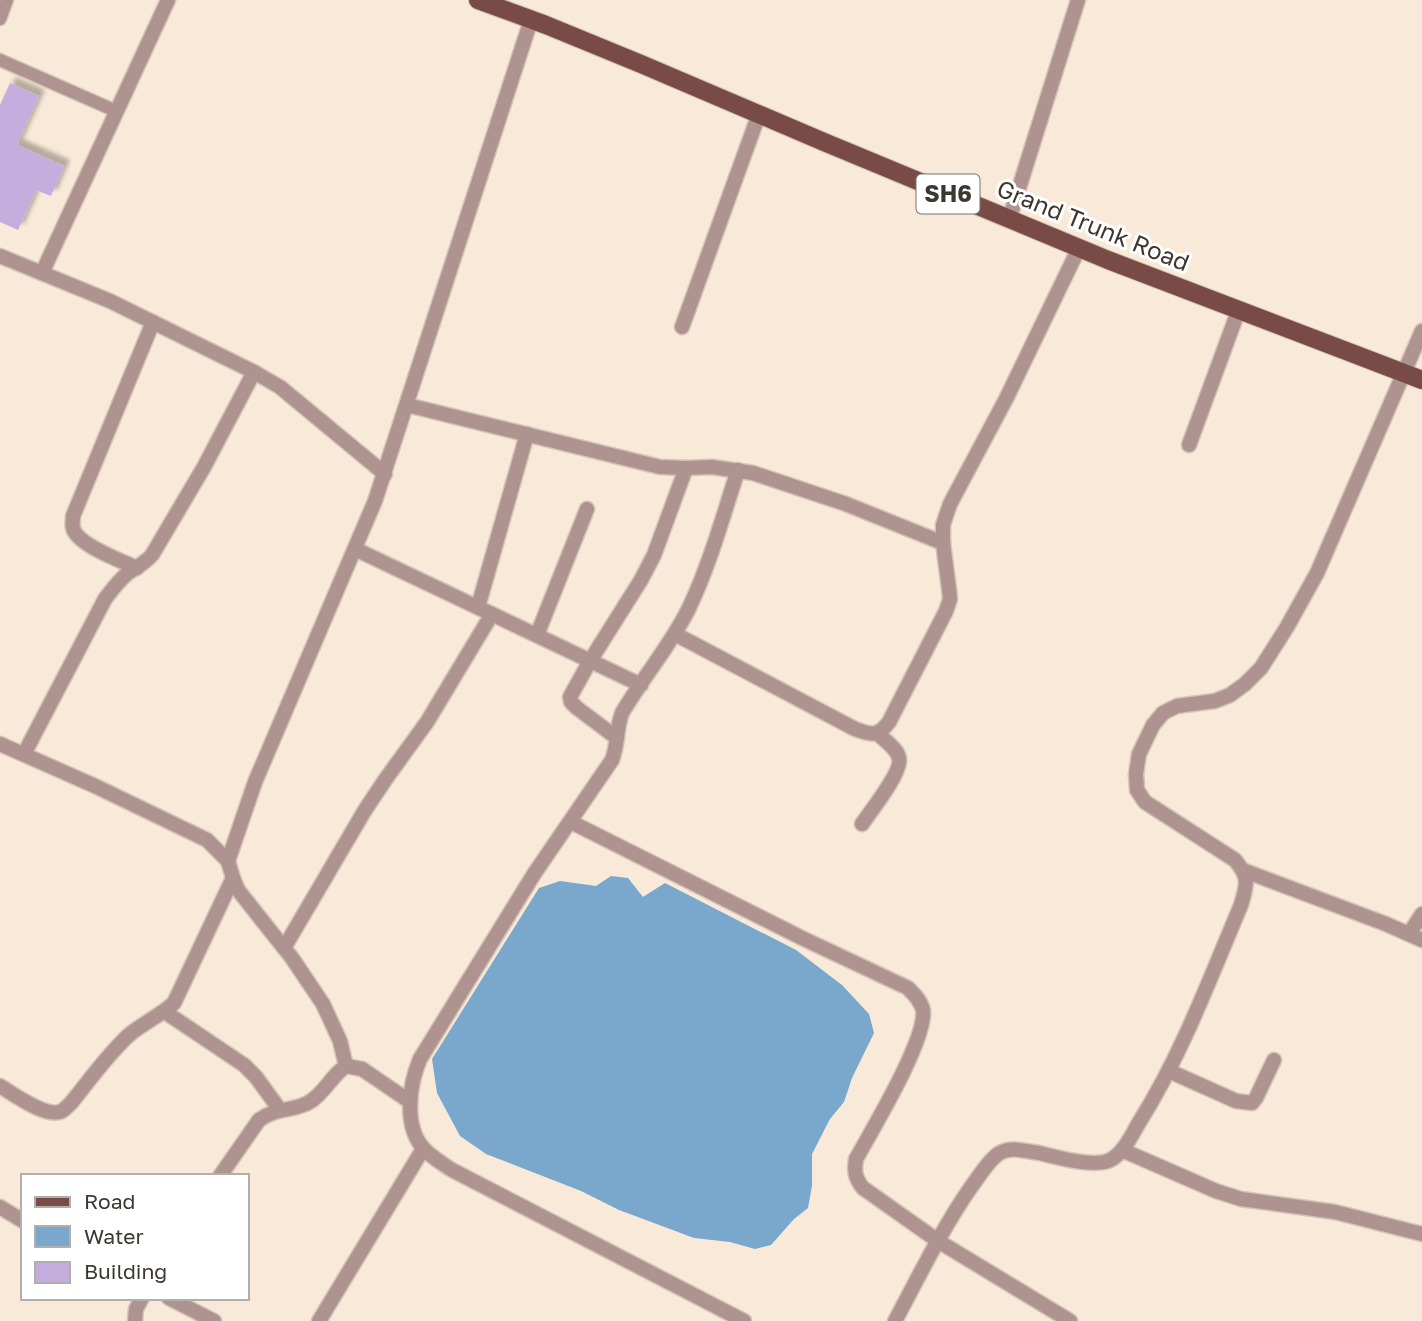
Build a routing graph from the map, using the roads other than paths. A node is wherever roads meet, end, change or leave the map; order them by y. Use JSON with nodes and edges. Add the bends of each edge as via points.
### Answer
{"nodes":[{"id":1,"x":7,"y":0,"type":"edge"},
{"id":2,"x":168,"y":0,"type":"edge"},
{"id":3,"x":478,"y":0,"type":"edge"},
{"id":4,"x":1078,"y":0,"type":"edge"},
{"id":5,"x":511,"y":6,"type":"edge"},
{"id":6,"x":0,"y":19,"type":"edge"},
{"id":7,"x":531,"y":20,"type":"junction"},
{"id":8,"x":0,"y":60,"type":"edge"},
{"id":9,"x":116,"y":111,"type":"junction"},
{"id":10,"x":759,"y":114,"type":"junction"},
{"id":11,"x":1009,"y":220,"type":"junction"},
{"id":12,"x":1079,"y":248,"type":"junction"},
{"id":13,"x":0,"y":256,"type":"edge"},
{"id":14,"x":43,"y":272,"type":"junction"},
{"id":15,"x":1239,"y":309,"type":"junction"},
{"id":16,"x":153,"y":322,"type":"junction"},
{"id":17,"x":682,"y":327,"type":"dead end"},
{"id":18,"x":1422,"y":331,"type":"edge"},
{"id":19,"x":254,"y":372,"type":"junction"},
{"id":20,"x":1404,"y":372,"type":"junction"},
{"id":21,"x":1422,"y":380,"type":"edge"},
{"id":22,"x":407,"y":405,"type":"junction"},
{"id":23,"x":527,"y":435,"type":"junction"},
{"id":24,"x":1189,"y":445,"type":"dead end"},
{"id":25,"x":686,"y":468,"type":"junction"},
{"id":26,"x":738,"y":470,"type":"junction"},
{"id":27,"x":385,"y":474,"type":"junction"},
{"id":28,"x":587,"y":509,"type":"dead end"},
{"id":29,"x":943,"y":543,"type":"junction"},
{"id":30,"x":355,"y":549,"type":"junction"},
{"id":31,"x":137,"y":568,"type":"junction"},
{"id":32,"x":485,"y":610,"type":"junction"},
{"id":33,"x":675,"y":634,"type":"junction"},
{"id":34,"x":537,"y":635,"type":"junction"},
{"id":35,"x":590,"y":661,"type":"junction"},
{"id":36,"x":640,"y":685,"type":"junction"},
{"id":37,"x":877,"y":733,"type":"junction"},
{"id":38,"x":617,"y":738,"type":"junction"},
{"id":39,"x":0,"y":744,"type":"edge"},
{"id":40,"x":24,"y":754,"type":"junction"},
{"id":41,"x":571,"y":821,"type":"junction"},
{"id":42,"x":862,"y":824,"type":"dead end"},
{"id":43,"x":228,"y":861,"type":"junction"},
{"id":44,"x":1245,"y":871,"type":"junction"},
{"id":45,"x":233,"y":878,"type":"junction"},
{"id":46,"x":1422,"y":914,"type":"edge"},
{"id":47,"x":1416,"y":937,"type":"edge"},
{"id":48,"x":284,"y":948,"type":"junction"},
{"id":49,"x":164,"y":1012,"type":"junction"},
{"id":50,"x":1274,"y":1060,"type":"dead end"},
{"id":51,"x":346,"y":1066,"type":"junction"},
{"id":52,"x":1168,"y":1071,"type":"junction"},
{"id":53,"x":0,"y":1086,"type":"edge"},
{"id":54,"x":409,"y":1101,"type":"junction"},
{"id":55,"x":280,"y":1110,"type":"junction"},
{"id":56,"x":423,"y":1149,"type":"junction"},
{"id":57,"x":1122,"y":1150,"type":"junction"},
{"id":58,"x":221,"y":1174,"type":"edge"},
{"id":59,"x":2,"y":1212,"type":"edge"},
{"id":60,"x":21,"y":1221,"type":"edge"},
{"id":61,"x":1422,"y":1234,"type":"edge"},
{"id":62,"x":938,"y":1241,"type":"junction"},
{"id":63,"x":141,"y":1300,"type":"edge"},
{"id":64,"x":173,"y":1300,"type":"edge"},
{"id":65,"x":135,"y":1321,"type":"edge"},
{"id":66,"x":214,"y":1321,"type":"edge"},
{"id":67,"x":319,"y":1321,"type":"edge"},
{"id":68,"x":744,"y":1321,"type":"edge"},
{"id":69,"x":895,"y":1321,"type":"edge"},
{"id":70,"x":1070,"y":1321,"type":"edge"}],
"edges":[{"from":1,"to":6,"type":"lane"},
{"from":2,"to":9,"type":"street"},
{"from":3,"to":5,"type":"main road","name":"Grand Trunk Road","number":"SH6"},
{"from":4,"to":11,"type":"street"},
{"from":5,"to":7,"type":"main road","name":"Grand Trunk Road","number":"SH6"},
{"from":7,"to":10,"type":"main road","name":"Grand Trunk Road","number":"SH6"},
{"from":7,"to":22,"type":"street"},
{"from":8,"to":9,"type":"lane"},
{"from":9,"to":14,"type":"street"},
{"from":10,"to":11,"type":"main road","name":"Grand Trunk Road","number":"SH6"},
{"from":10,"to":17,"type":"street"},
{"from":11,"to":12,"type":"main road","name":"Grand Trunk Road","number":"SH6"},
{"from":12,"to":15,"type":"main road","name":"Grand Trunk Road","number":"SH6"},
{"from":12,"to":29,"type":"street","via":[[950,504]]},
{"from":13,"to":14,"type":"street"},
{"from":14,"to":16,"type":"street"},
{"from":15,"to":20,"type":"main road","name":"Grand Trunk Road","number":"SH6"},
{"from":15,"to":24,"type":"street"},
{"from":16,"to":19,"type":"street"},
{"from":16,"to":31,"type":"street","via":[[73,516],[78,537]]},
{"from":18,"to":20,"type":"street"},
{"from":19,"to":27,"type":"street","via":[[290,395]]},
{"from":19,"to":31,"type":"street","via":[[152,555]]},
{"from":20,"to":21,"type":"main road","name":"Grand Trunk Road","number":"SH6"},
{"from":20,"to":44,"type":"street","via":[[1317,573],[1261,668],[1230,695],[1163,713],[1139,754],[1137,790],[1145,802]]},
{"from":22,"to":23,"type":"street"},
{"from":22,"to":27,"type":"street"},
{"from":23,"to":25,"type":"street","via":[[660,467]]},
{"from":23,"to":32,"type":"street"},
{"from":25,"to":26,"type":"street"},
{"from":25,"to":35,"type":"street","via":[[654,555]]},
{"from":26,"to":29,"type":"street","via":[[836,500]]},
{"from":26,"to":33,"type":"street","via":[[700,583]]},
{"from":27,"to":30,"type":"street"},
{"from":28,"to":34,"type":"street"},
{"from":29,"to":37,"type":"street","via":[[950,589],[946,611],[889,722]]},
{"from":30,"to":32,"type":"street"},
{"from":30,"to":43,"type":"street","via":[[255,782]]},
{"from":31,"to":40,"type":"street","via":[[105,599]]},
{"from":32,"to":34,"type":"street"},
{"from":32,"to":48,"type":"street","via":[[427,722],[365,810]]},
{"from":33,"to":36,"type":"street"},
{"from":33,"to":37,"type":"street","via":[[855,729]]},
{"from":34,"to":35,"type":"street"},
{"from":35,"to":36,"type":"street"},
{"from":35,"to":38,"type":"street","via":[[572,691],[571,702]]},
{"from":36,"to":38,"type":"street","via":[[622,713]]},
{"from":37,"to":42,"type":"street","via":[[895,751],[900,764]]},
{"from":38,"to":41,"type":"street","via":[[612,760]]},
{"from":39,"to":40,"type":"street"},
{"from":40,"to":43,"type":"street","via":[[207,840]]},
{"from":41,"to":54,"type":"street","via":[[420,1059]]},
{"from":41,"to":62,"type":"street","via":[[908,988],[918,998],[922,1026],[912,1054],[854,1170],[863,1188]]},
{"from":43,"to":45,"type":"street"},
{"from":44,"to":47,"type":"street"},
{"from":44,"to":52,"type":"street","via":[[1241,905]]},
{"from":45,"to":48,"type":"street"},
{"from":45,"to":49,"type":"street","via":[[181,992]]},
{"from":46,"to":47,"type":"street"},
{"from":48,"to":51,"type":"street","via":[[323,1004]]},
{"from":49,"to":53,"type":"street","via":[[126,1038],[62,1111],[45,1111]]},
{"from":49,"to":55,"type":"street","via":[[244,1065]]},
{"from":50,"to":52,"type":"street","via":[[1252,1103],[1236,1101]]},
{"from":51,"to":54,"type":"street","via":[[362,1069]]},
{"from":51,"to":55,"type":"street","via":[[308,1104]]},
{"from":52,"to":57,"type":"street"},
{"from":54,"to":56,"type":"street","via":[[413,1129]]},
{"from":55,"to":58,"type":"street","via":[[259,1120]]},
{"from":56,"to":67,"type":"street"},
{"from":56,"to":68,"type":"street","via":[[452,1171]]},
{"from":57,"to":61,"type":"street","via":[[1241,1199],[1335,1212]]},
{"from":57,"to":62,"type":"street","via":[[1099,1164],[1024,1150],[998,1154]]},
{"from":59,"to":60,"type":"street"},
{"from":62,"to":69,"type":"street"},
{"from":62,"to":70,"type":"street"},
{"from":63,"to":65,"type":"street"},
{"from":64,"to":66,"type":"street"}]}
